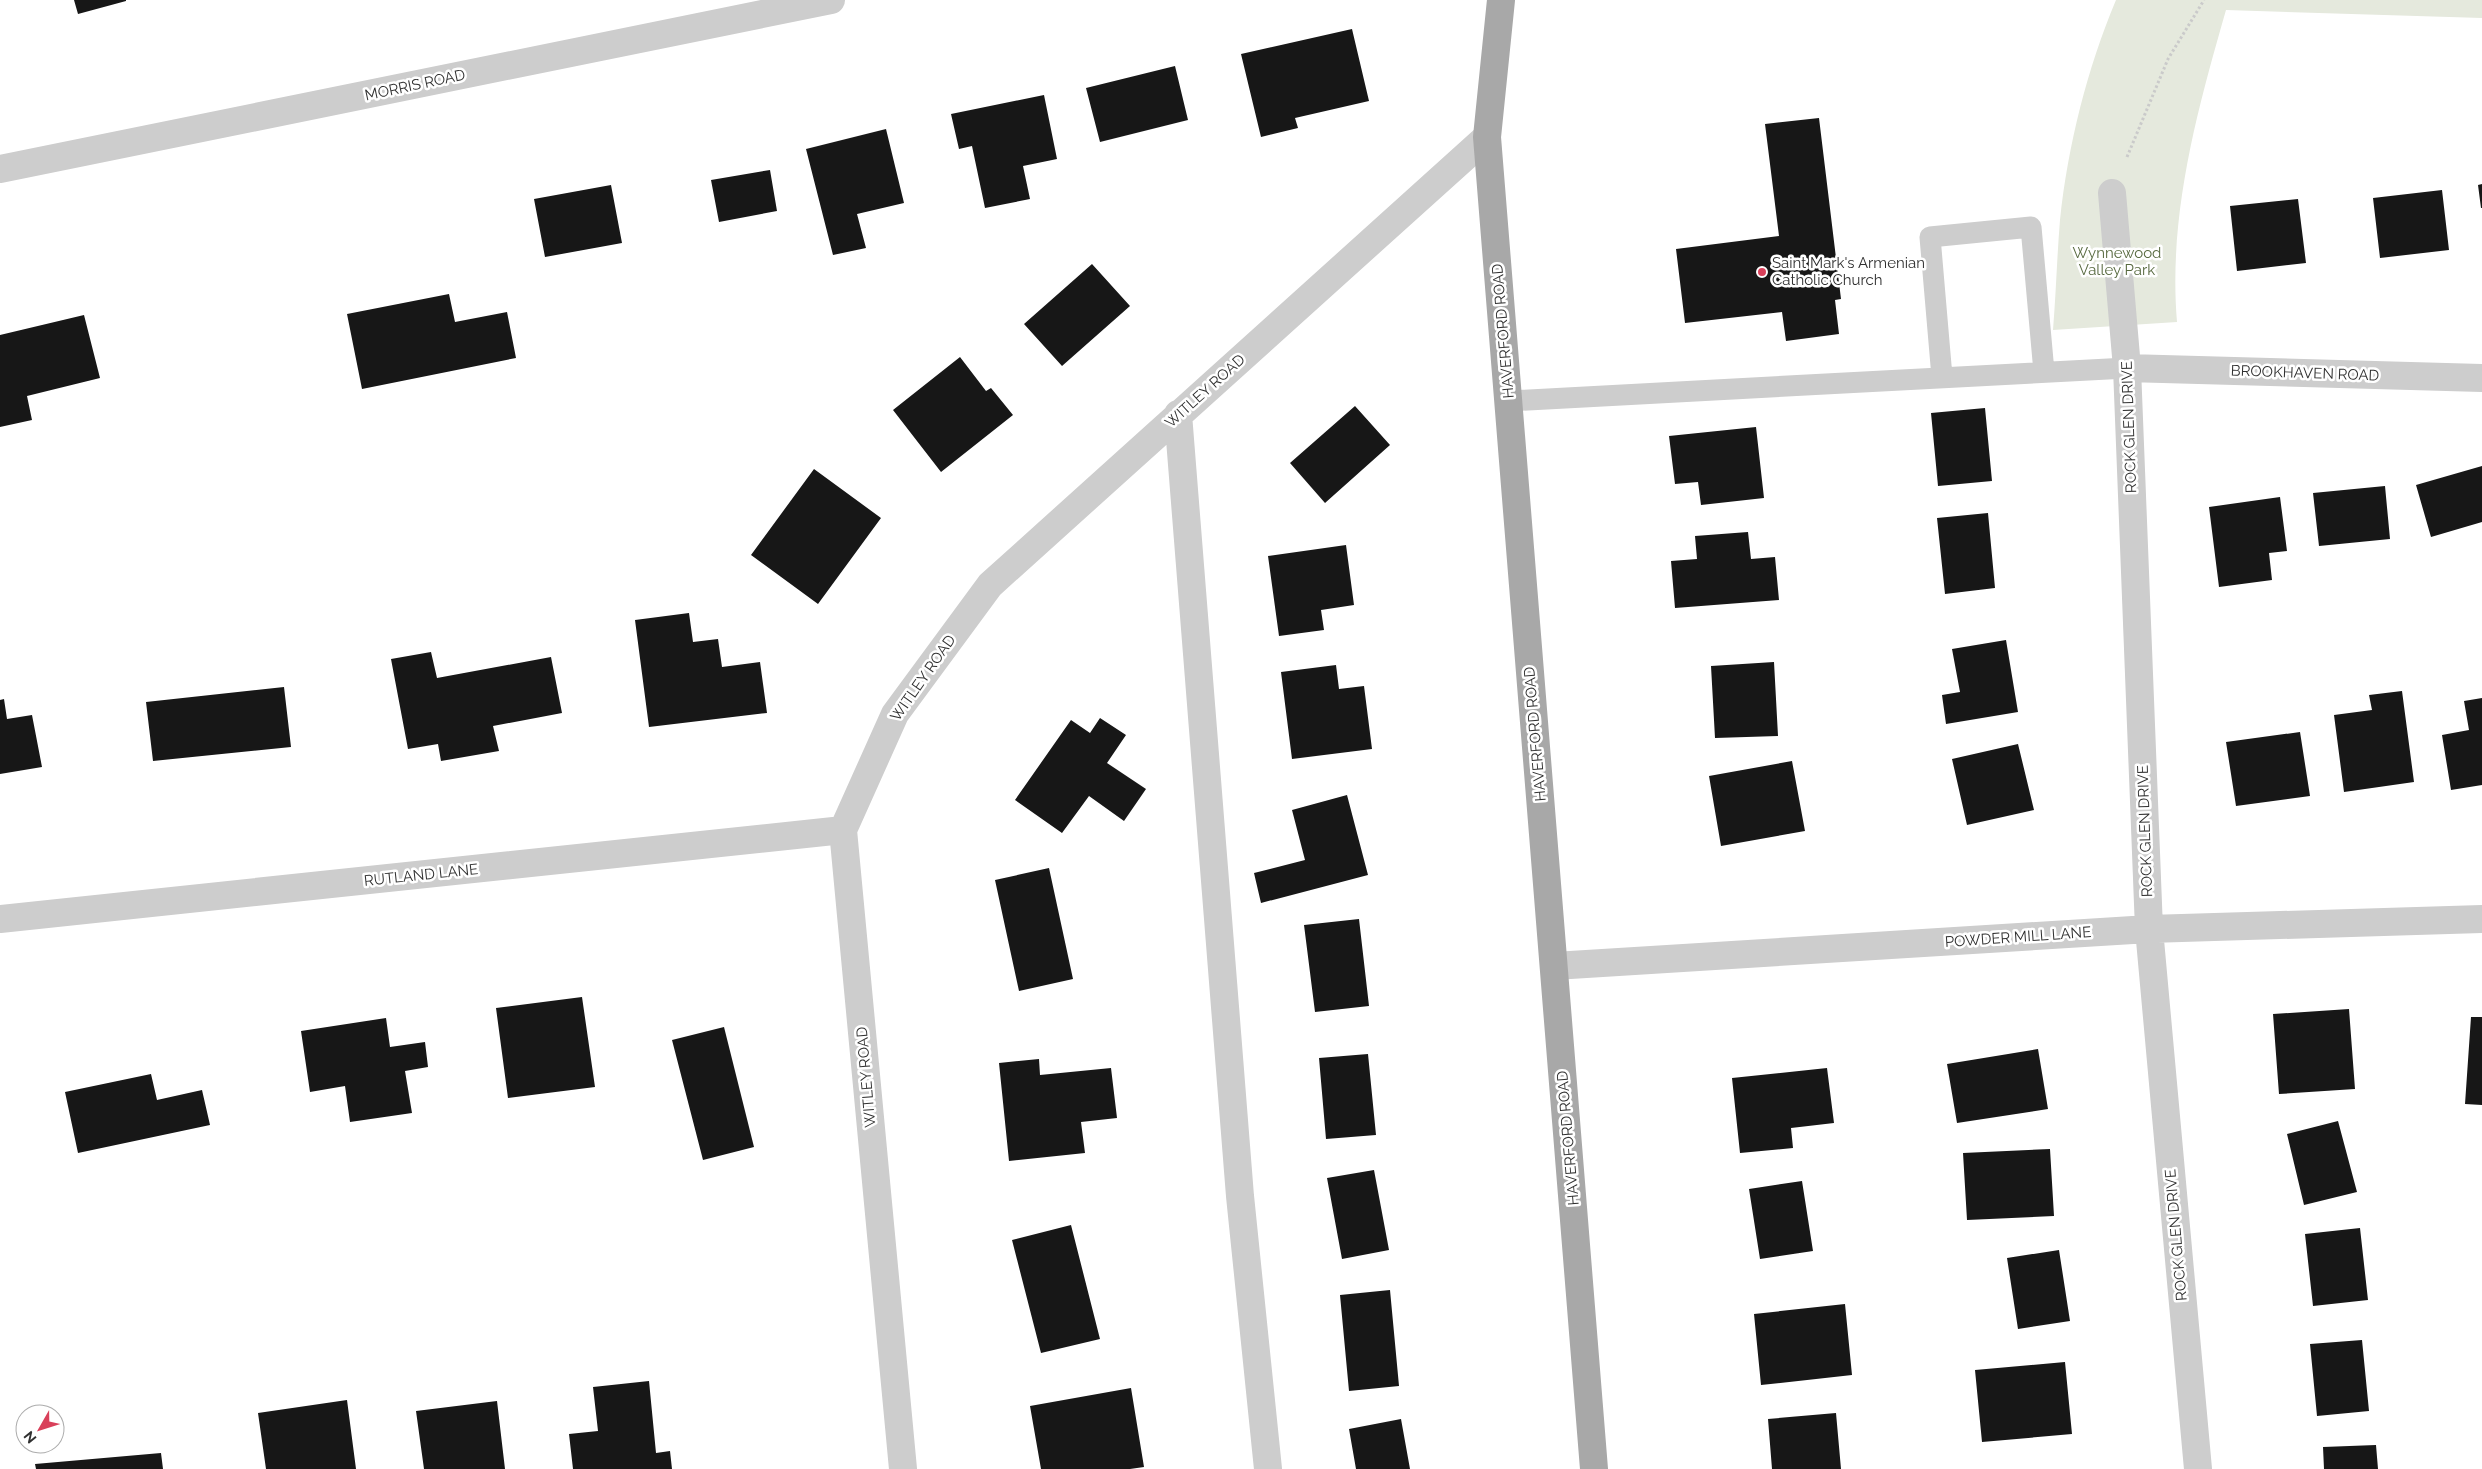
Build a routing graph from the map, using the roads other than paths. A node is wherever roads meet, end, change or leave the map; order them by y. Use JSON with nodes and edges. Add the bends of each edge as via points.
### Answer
{"nodes":[{"id":1,"x":831,"y":0,"type":"edge"},
{"id":2,"x":1501,"y":0,"type":"edge"},
{"id":3,"x":1487,"y":137,"type":"junction"},
{"id":4,"x":0,"y":169,"type":"edge"},
{"id":5,"x":2112,"y":192,"type":"road end"},
{"id":6,"x":2128,"y":368,"type":"junction"},
{"id":7,"x":2044,"y":372,"type":"junction"},
{"id":8,"x":1942,"y":377,"type":"junction"},
{"id":9,"x":2482,"y":378,"type":"edge"},
{"id":10,"x":1508,"y":401,"type":"junction"},
{"id":11,"x":1178,"y":414,"type":"junction"},
{"id":12,"x":843,"y":830,"type":"junction"},
{"id":13,"x":0,"y":920,"type":"edge"},
{"id":14,"x":2482,"y":920,"type":"edge"},
{"id":15,"x":2149,"y":929,"type":"junction"},
{"id":16,"x":1554,"y":966,"type":"junction"},
{"id":17,"x":903,"y":1469,"type":"edge"},
{"id":18,"x":1268,"y":1469,"type":"edge"},
{"id":19,"x":1594,"y":1469,"type":"edge"},
{"id":20,"x":2198,"y":1469,"type":"edge"}],
"edges":[{"from":1,"to":4,"type":"street","name":"MORRIS ROAD"},
{"from":2,"to":3,"type":"main road","name":"HAVERFORD ROAD"},
{"from":3,"to":10,"type":"main road","name":"HAVERFORD ROAD"},
{"from":3,"to":11,"type":"street","name":"WITLEY ROAD"},
{"from":5,"to":6,"type":"street","name":"ROCK GLEN DRIVE"},
{"from":6,"to":7,"type":"lane"},
{"from":6,"to":9,"type":"street","name":"BROOKHAVEN ROAD"},
{"from":6,"to":15,"type":"street","name":"ROCK GLEN DRIVE"},
{"from":7,"to":8,"type":"lane"},
{"from":7,"to":8,"type":"lane","via":[[2031,227],[1930,237]]},
{"from":8,"to":10,"type":"lane"},
{"from":10,"to":16,"type":"main road","name":"HAVERFORD ROAD"},
{"from":11,"to":12,"type":"street","name":"WITLEY ROAD","via":[[990,584],[895,714]]},
{"from":11,"to":18,"type":"street","via":[[1240,1196]]},
{"from":12,"to":13,"type":"street","name":"RUTLAND LANE"},
{"from":12,"to":17,"type":"street","name":"WITLEY ROAD"},
{"from":14,"to":15,"type":"street","name":"POWDER MILL LANE"},
{"from":15,"to":16,"type":"street","name":"POWDER MILL LANE"},
{"from":15,"to":20,"type":"street","name":"ROCK GLEN DRIVE"},
{"from":16,"to":19,"type":"main road","name":"HAVERFORD ROAD"}]}
